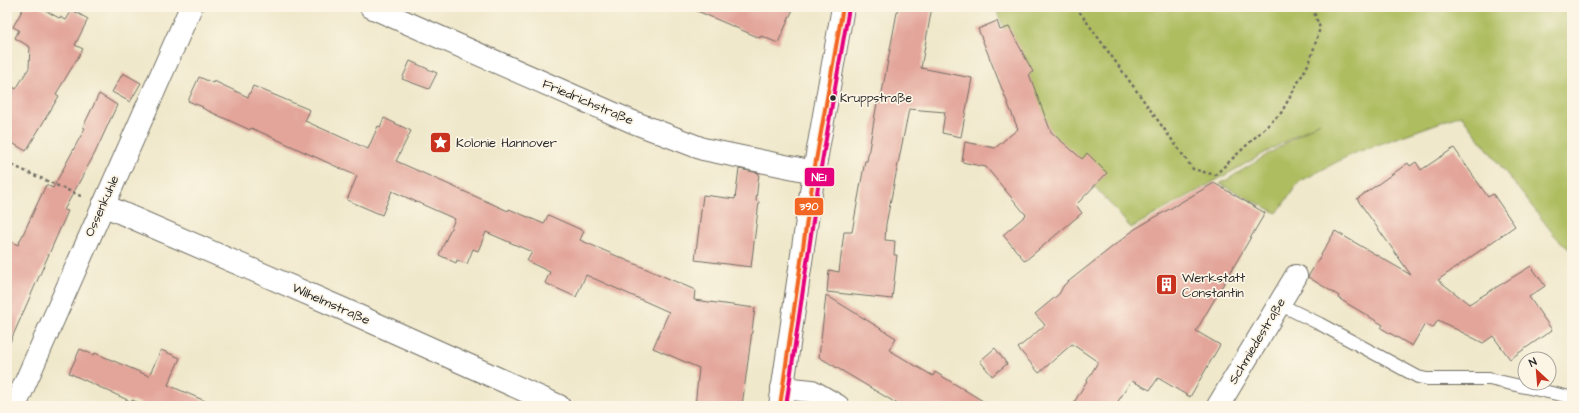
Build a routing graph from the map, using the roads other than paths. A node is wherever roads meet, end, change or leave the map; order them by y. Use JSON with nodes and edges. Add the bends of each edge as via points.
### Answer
{"nodes":[{"id":1,"x":190,"y":7,"type":"edge"},
{"id":2,"x":371,"y":7,"type":"edge"},
{"id":3,"x":843,"y":7,"type":"edge"},
{"id":4,"x":814,"y":172,"type":"junction"},
{"id":5,"x":102,"y":205,"type":"junction"},
{"id":6,"x":1296,"y":276,"type":"dead end"},
{"id":7,"x":1279,"y":304,"type":"junction"},
{"id":8,"x":781,"y":397,"type":"edge"},
{"id":9,"x":1570,"y":398,"type":"dead end"},
{"id":10,"x":15,"y":406,"type":"edge"},
{"id":11,"x":559,"y":406,"type":"edge"},
{"id":12,"x":838,"y":406,"type":"edge"},
{"id":13,"x":1218,"y":406,"type":"edge"}],
"edges":[{"from":1,"to":5,"type":"street","name":"Ossenkuhle"},
{"from":2,"to":4,"type":"street","name":"Friedrichstraße","via":[[632,122],[703,149]]},
{"from":3,"to":4,"type":"street"},
{"from":4,"to":8,"type":"street"},
{"from":5,"to":10,"type":"street","name":"Ossenkuhle"},
{"from":5,"to":11,"type":"street","name":"Wilhelmstraße"},
{"from":6,"to":7,"type":"street","name":"Schmiedestraße"},
{"from":7,"to":9,"type":"lane","via":[[1418,377],[1489,379]]},
{"from":7,"to":13,"type":"street","name":"Schmiedestraße"},
{"from":8,"to":12,"type":"street","via":[[812,391]]}]}
